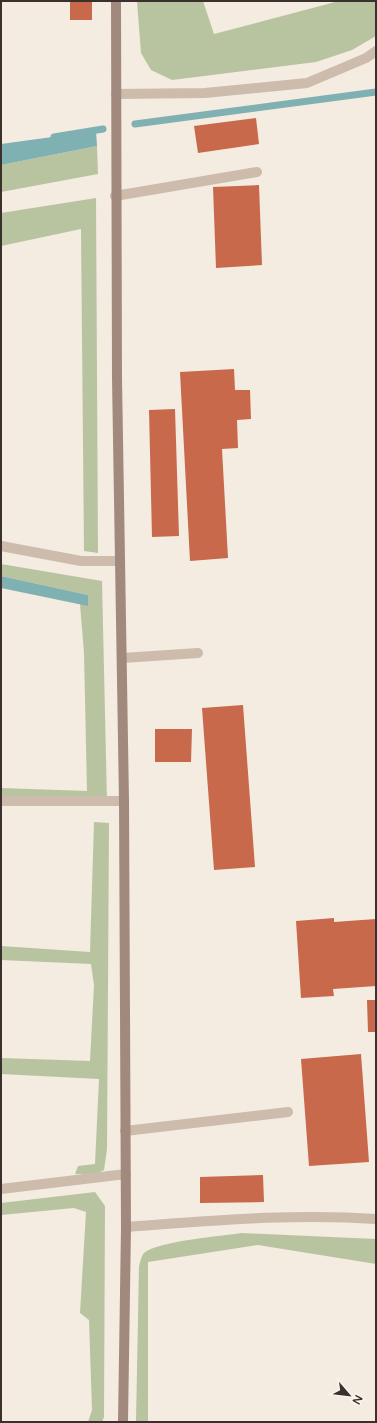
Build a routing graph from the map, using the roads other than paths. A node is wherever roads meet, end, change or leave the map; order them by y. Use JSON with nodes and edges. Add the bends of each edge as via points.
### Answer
{"nodes":[{"id":1,"x":116,"y":1,"type":"edge"},
{"id":2,"x":376,"y":51,"type":"edge"},
{"id":3,"x":116,"y":94,"type":"junction"},
{"id":4,"x":257,"y":172,"type":"dead end"},
{"id":5,"x":115,"y":196,"type":"junction"},
{"id":6,"x":1,"y":546,"type":"edge"},
{"id":7,"x":119,"y":561,"type":"junction"},
{"id":8,"x":198,"y":653,"type":"dead end"},
{"id":9,"x":122,"y":658,"type":"junction"},
{"id":10,"x":1,"y":801,"type":"edge"},
{"id":11,"x":124,"y":801,"type":"junction"},
{"id":12,"x":288,"y":1112,"type":"dead end"},
{"id":13,"x":125,"y":1131,"type":"junction"},
{"id":14,"x":126,"y":1174,"type":"junction"},
{"id":15,"x":1,"y":1189,"type":"edge"},
{"id":16,"x":376,"y":1219,"type":"edge"},
{"id":17,"x":126,"y":1227,"type":"junction"},
{"id":18,"x":123,"y":1422,"type":"edge"}],
"edges":[{"from":1,"to":3,"type":"street"},
{"from":2,"to":3,"type":"street","via":[[366,58],[307,83],[205,92]]},
{"from":3,"to":5,"type":"street"},
{"from":4,"to":5,"type":"street"},
{"from":5,"to":7,"type":"street"},
{"from":6,"to":7,"type":"street","via":[[81,561]]},
{"from":7,"to":9,"type":"street"},
{"from":8,"to":9,"type":"street"},
{"from":9,"to":11,"type":"street"},
{"from":10,"to":11,"type":"street"},
{"from":11,"to":13,"type":"street"},
{"from":12,"to":13,"type":"street"},
{"from":13,"to":14,"type":"street"},
{"from":14,"to":15,"type":"street"},
{"from":14,"to":17,"type":"street"},
{"from":16,"to":17,"type":"street","via":[[333,1216],[233,1219]]},
{"from":17,"to":18,"type":"street"}]}
